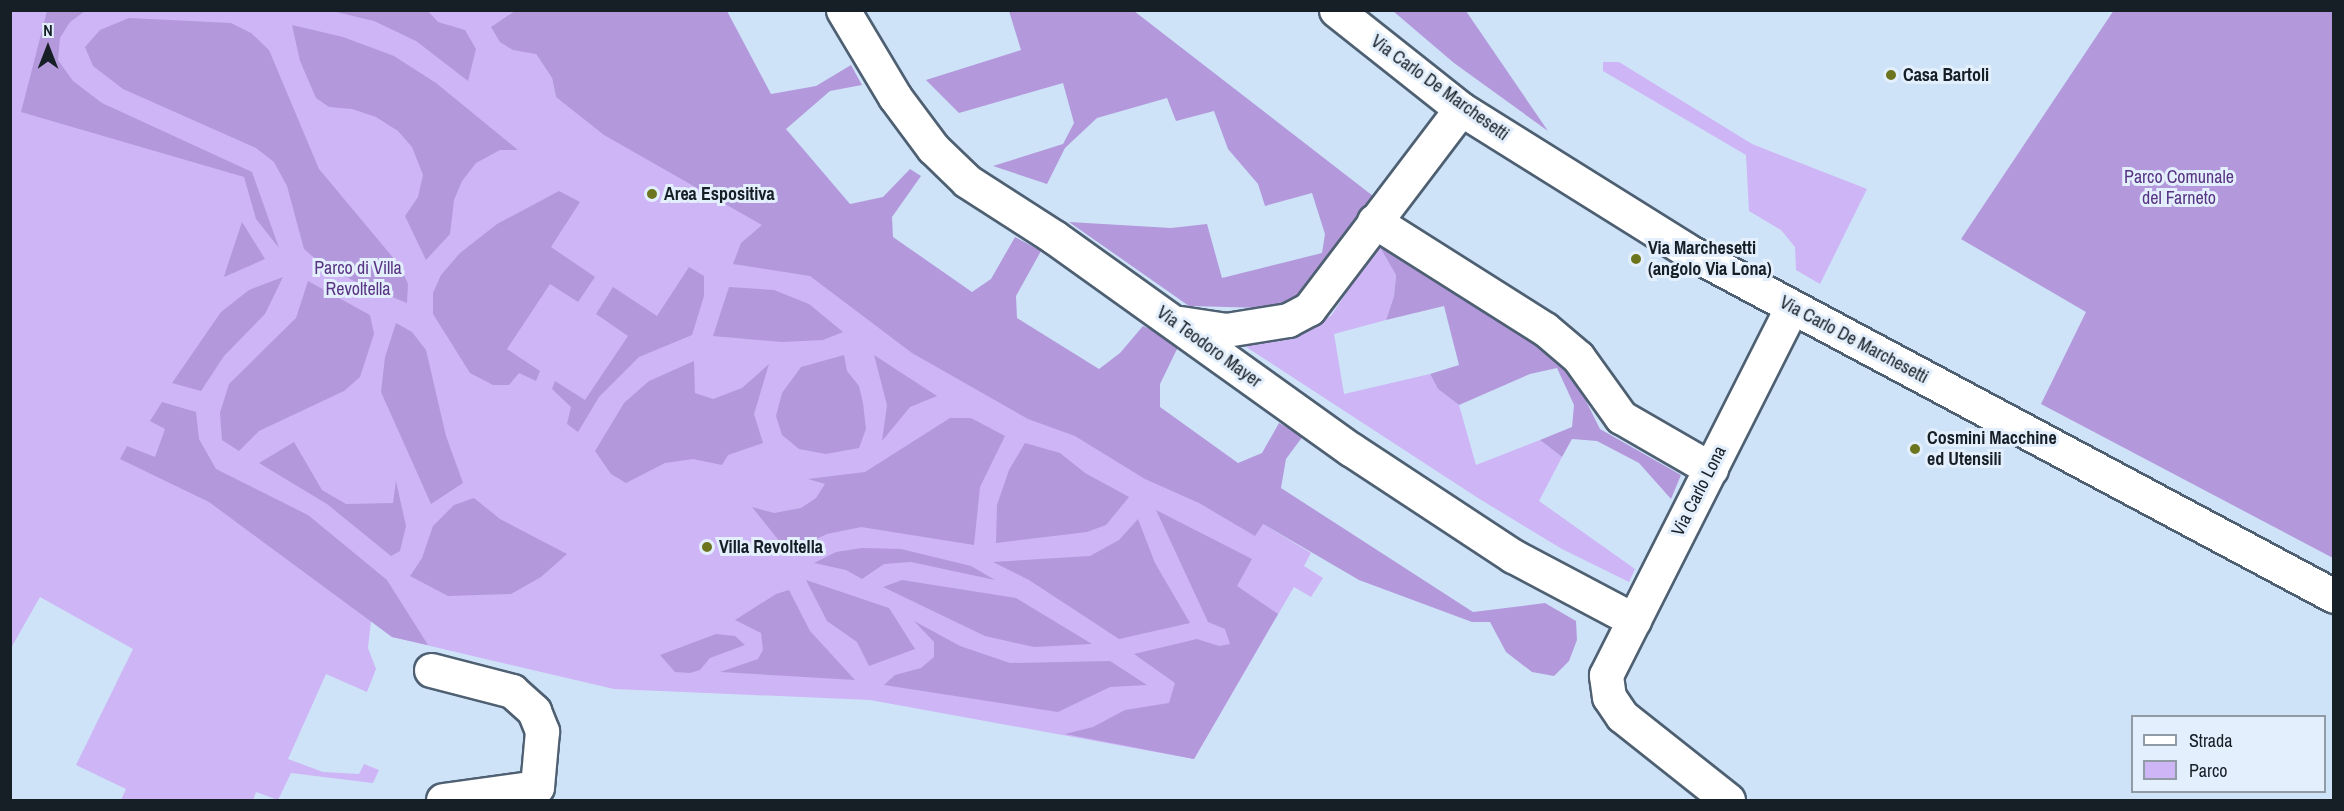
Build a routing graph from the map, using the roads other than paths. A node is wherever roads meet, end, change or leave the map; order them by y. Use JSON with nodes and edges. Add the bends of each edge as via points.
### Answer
{"nodes":[{"id":1,"x":1336,"y":10,"type":"edge"},
{"id":2,"x":848,"y":12,"type":"edge"},
{"id":3,"x":1461,"y":108,"type":"junction"},
{"id":4,"x":1374,"y":221,"type":"junction"},
{"id":5,"x":1792,"y":307,"type":"junction"},
{"id":6,"x":1175,"y":323,"type":"junction"},
{"id":7,"x":1711,"y":468,"type":"junction"},
{"id":8,"x":2334,"y":596,"type":"edge"},
{"id":9,"x":1634,"y":620,"type":"junction"},
{"id":10,"x":431,"y":670,"type":"dead end"},
{"id":11,"x":443,"y":801,"type":"edge"},
{"id":12,"x":1728,"y":801,"type":"edge"}],
"edges":[{"from":1,"to":3,"type":"street","name":"Via Carlo De Marchesetti"},
{"from":2,"to":6,"type":"street","name":"Via Teodoro Mayer","via":[[895,97],[933,148],[967,181]]},
{"from":3,"to":4,"type":"street"},
{"from":3,"to":5,"type":"street","name":"Via Carlo De Marchesetti","via":[[1592,194]]},
{"from":4,"to":6,"type":"street","via":[[1310,309],[1288,320],[1226,330]]},
{"from":4,"to":7,"type":"street","via":[[1545,329],[1578,357],[1621,417]]},
{"from":5,"to":7,"type":"street","name":"Via Carlo Lona"},
{"from":5,"to":8,"type":"street","name":"Via Carlo De Marchesetti"},
{"from":6,"to":9,"type":"street","name":"Via Teodoro Mayer","via":[[1352,450],[1513,556]]},
{"from":7,"to":9,"type":"street","name":"Via Carlo Lona"},
{"from":9,"to":12,"type":"street","name":"Via Carlo Lona","via":[[1606,675],[1610,698],[1622,716]]},
{"from":10,"to":11,"type":"street","via":[[512,691],[534,711],[542,730],[537,787]]}]}
